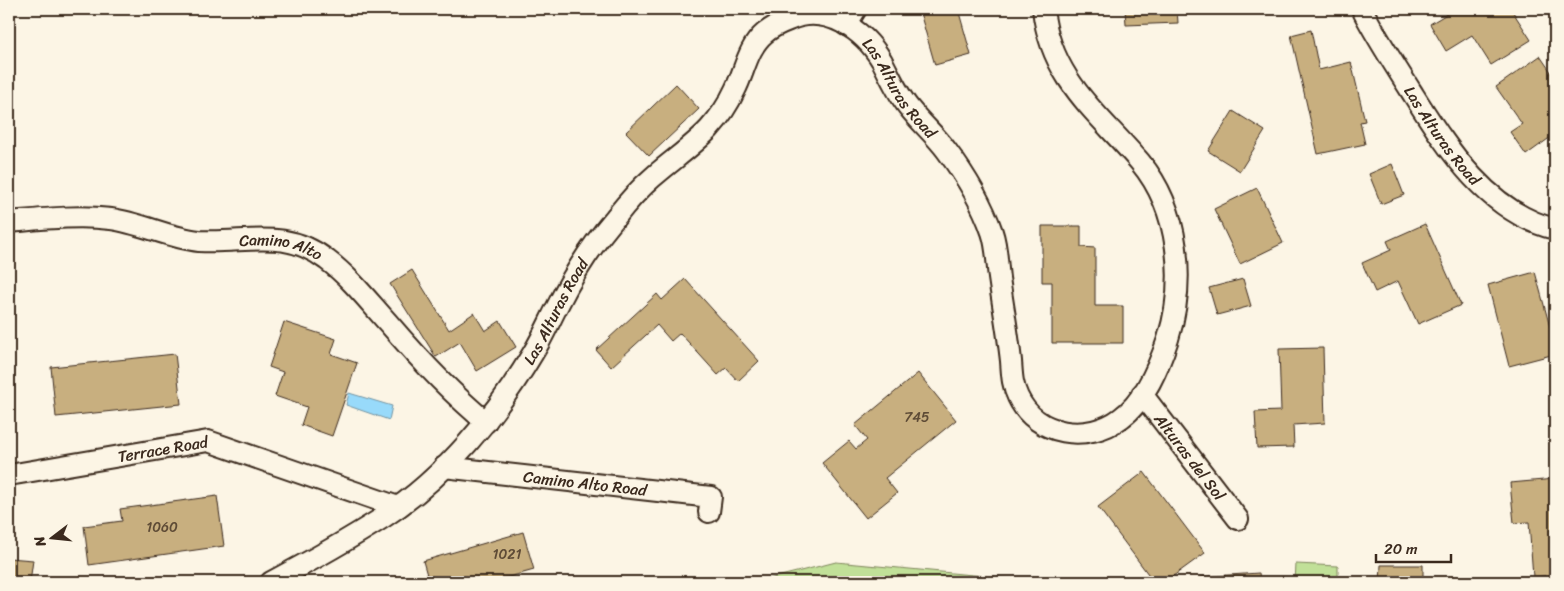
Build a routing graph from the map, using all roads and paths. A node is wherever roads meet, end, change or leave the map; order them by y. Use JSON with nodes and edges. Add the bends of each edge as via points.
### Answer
{"nodes":[{"id":1,"x":1043,"y":9,"type":"edge"},
{"id":2,"x":1362,"y":9,"type":"edge"},
{"id":3,"x":851,"y":17,"type":"edge"},
{"id":4,"x":9,"y":222,"type":"edge"},
{"id":5,"x":1555,"y":229,"type":"edge"},
{"id":6,"x":1142,"y":394,"type":"junction"},
{"id":7,"x":486,"y":422,"type":"junction"},
{"id":8,"x":444,"y":467,"type":"junction"},
{"id":9,"x":9,"y":475,"type":"edge"},
{"id":10,"x":398,"y":507,"type":"junction"},
{"id":11,"x":709,"y":512,"type":"dead end"},
{"id":12,"x":1238,"y":519,"type":"dead end"},
{"id":13,"x":271,"y":582,"type":"edge"}],
"edges":[{"from":1,"to":6,"type":"street","name":"Las Alturas Road","via":[[1049,42],[1060,68],[1075,92],[1144,167],[1162,198],[1174,232],[1178,269],[1173,314],[1160,361]]},
{"from":2,"to":5,"type":"street","name":"Las Alturas Road","via":[[1386,52],[1466,170],[1497,199],[1527,220]]},
{"from":3,"to":6,"type":"street","name":"Las Alturas Road","via":[[908,106],[946,149],[973,190],[993,236],[1012,378],[1021,404],[1051,429],[1079,433],[1094,431],[1122,418]]},
{"from":3,"to":7,"type":"street","name":"Las Alturas Road","via":[[800,16],[766,32],[755,43],[736,90],[708,130],[647,182],[614,218],[585,258],[535,351]]},
{"from":4,"to":7,"type":"street","name":"Camino Alto","via":[[68,217],[111,219],[199,241],[256,238],[281,240],[304,247],[326,258],[344,273],[419,358]]},
{"from":6,"to":12,"type":"street","name":"Alturas del Sol"},
{"from":7,"to":8,"type":"street","name":"Las Alturas Road"},
{"from":8,"to":10,"type":"street","name":"Las Alturas Road"},
{"from":8,"to":11,"type":"street","name":"Camino Alto Road","via":[[711,497]]},
{"from":9,"to":10,"type":"street","name":"Terrace Road","via":[[208,441]]},
{"from":10,"to":13,"type":"street","name":"Las Alturas Road"}]}
